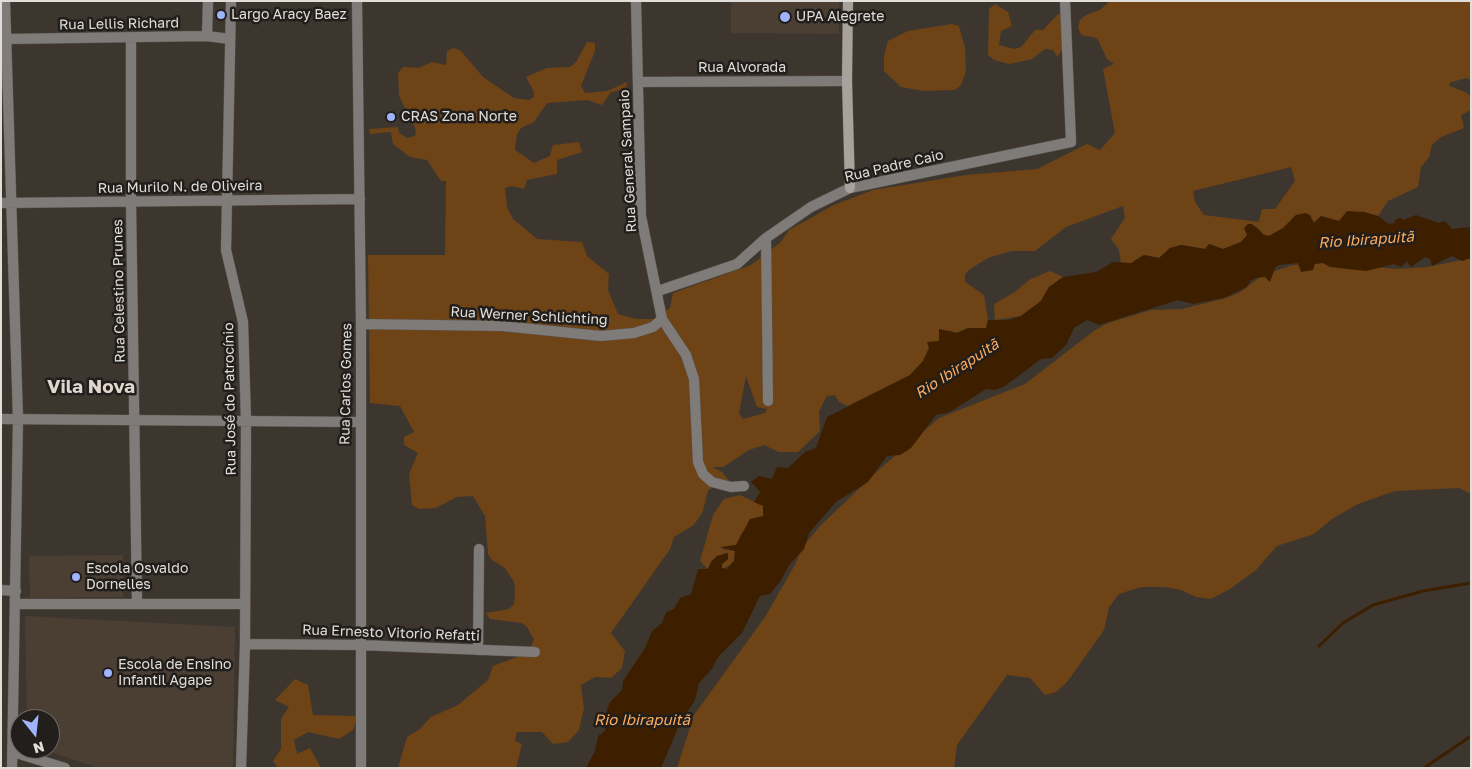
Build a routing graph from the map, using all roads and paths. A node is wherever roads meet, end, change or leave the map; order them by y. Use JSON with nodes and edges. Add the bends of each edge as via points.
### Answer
{"nodes":[{"id":1,"x":5,"y":1,"type":"edge"},
{"id":2,"x":208,"y":1,"type":"edge"},
{"id":3,"x":231,"y":1,"type":"edge"},
{"id":4,"x":357,"y":1,"type":"edge"},
{"id":5,"x":636,"y":1,"type":"edge"},
{"id":6,"x":848,"y":1,"type":"edge"},
{"id":7,"x":1065,"y":1,"type":"edge"},
{"id":8,"x":207,"y":36,"type":"junction"},
{"id":9,"x":8,"y":39,"type":"junction"},
{"id":10,"x":131,"y":39,"type":"junction"},
{"id":11,"x":230,"y":39,"type":"junction"},
{"id":12,"x":847,"y":81,"type":"junction"},
{"id":13,"x":638,"y":82,"type":"junction"},
{"id":14,"x":850,"y":188,"type":"junction"},
{"id":15,"x":360,"y":199,"type":"junction"},
{"id":16,"x":226,"y":200,"type":"junction"},
{"id":17,"x":131,"y":202,"type":"junction"},
{"id":18,"x":6,"y":203,"type":"edge"},
{"id":19,"x":766,"y":238,"type":"junction"},
{"id":20,"x":658,"y":292,"type":"junction"},
{"id":21,"x":662,"y":319,"type":"junction"},
{"id":22,"x":361,"y":324,"type":"junction"},
{"id":23,"x":768,"y":401,"type":"dead end"},
{"id":24,"x":1,"y":419,"type":"edge"},
{"id":25,"x":18,"y":419,"type":"junction"},
{"id":26,"x":134,"y":421,"type":"junction"},
{"id":27,"x":246,"y":421,"type":"junction"},
{"id":28,"x":359,"y":422,"type":"junction"},
{"id":29,"x":744,"y":486,"type":"dead end"},
{"id":30,"x":479,"y":549,"type":"dead end"},
{"id":31,"x":1,"y":590,"type":"edge"},
{"id":32,"x":16,"y":591,"type":"junction"},
{"id":33,"x":17,"y":604,"type":"junction"},
{"id":34,"x":137,"y":604,"type":"junction"},
{"id":35,"x":244,"y":604,"type":"junction"},
{"id":36,"x":245,"y":644,"type":"junction"},
{"id":37,"x":360,"y":645,"type":"junction"},
{"id":38,"x":478,"y":650,"type":"junction"},
{"id":39,"x":535,"y":652,"type":"dead end"},
{"id":40,"x":15,"y":709,"type":"edge"},
{"id":41,"x":36,"y":759,"type":"edge"},
{"id":42,"x":65,"y":768,"type":"edge"},
{"id":43,"x":241,"y":768,"type":"edge"},
{"id":44,"x":361,"y":768,"type":"edge"}],
"edges":[{"from":1,"to":9,"type":"street"},
{"from":2,"to":8,"type":"street"},
{"from":3,"to":11,"type":"street","name":"Rua José do Patrocínio"},
{"from":4,"to":15,"type":"street","name":"Rua Carlos Gomes"},
{"from":5,"to":13,"type":"street","name":"Rua General Sampaio"},
{"from":6,"to":12,"type":"street"},
{"from":7,"to":14,"type":"street","name":"Rua Padre Caio","via":[[1071,142]]},
{"from":8,"to":10,"type":"street","name":"Rua Lellis Richard"},
{"from":8,"to":11,"type":"street","name":"Rua Lellis Richard"},
{"from":9,"to":10,"type":"street","name":"Rua Lellis Richard"},
{"from":9,"to":18,"type":"street"},
{"from":10,"to":17,"type":"street","name":"Rua Celestino Prunes"},
{"from":11,"to":16,"type":"street","name":"Rua José do Patrocínio"},
{"from":12,"to":13,"type":"street","name":"Rua Alvorada"},
{"from":12,"to":14,"type":"street"},
{"from":13,"to":20,"type":"street","name":"Rua General Sampaio","via":[[641,216]]},
{"from":14,"to":19,"type":"street","name":"Rua Padre Caio","via":[[811,207]]},
{"from":15,"to":16,"type":"street","name":"Rua Murilo N. de Oliveira"},
{"from":15,"to":22,"type":"street","name":"Rua Carlos Gomes"},
{"from":16,"to":17,"type":"street","name":"Rua Murilo N. de Oliveira"},
{"from":16,"to":27,"type":"street","name":"Rua José do Patrocínio","via":[[226,250],[243,322]]},
{"from":17,"to":18,"type":"street","name":"Rua Murilo N. de Oliveira"},
{"from":17,"to":26,"type":"street","name":"Rua Celestino Prunes"},
{"from":18,"to":25,"type":"street"},
{"from":19,"to":20,"type":"street","name":"Rua Padre Caio","via":[[737,264]]},
{"from":19,"to":23,"type":"street"},
{"from":20,"to":21,"type":"street","name":"Rua General Sampaio"},
{"from":21,"to":22,"type":"street","name":"Rua Werner Schlichting","via":[[653,327],[634,333],[601,336],[502,326]]},
{"from":21,"to":29,"type":"street","name":"Rua General Sampaio","via":[[686,355],[694,378],[698,462],[703,474],[712,482],[731,487]]},
{"from":22,"to":28,"type":"street","name":"Rua Carlos Gomes"},
{"from":24,"to":25,"type":"street"},
{"from":25,"to":26,"type":"street"},
{"from":25,"to":32,"type":"street"},
{"from":26,"to":27,"type":"street"},
{"from":26,"to":34,"type":"street","name":"Rua Celestino Prunes"},
{"from":27,"to":28,"type":"street"},
{"from":27,"to":35,"type":"street","name":"Rua José do Patrocínio"},
{"from":28,"to":37,"type":"street","name":"Rua Carlos Gomes"},
{"from":30,"to":38,"type":"street"},
{"from":31,"to":32,"type":"street"},
{"from":32,"to":33,"type":"street"},
{"from":33,"to":34,"type":"street"},
{"from":33,"to":40,"type":"street"},
{"from":34,"to":35,"type":"street"},
{"from":35,"to":36,"type":"street","name":"Rua José do Patrocínio"},
{"from":36,"to":37,"type":"street","name":"Rua Ernesto Vitorio Refatti"},
{"from":36,"to":43,"type":"street","name":"Rua José do Patrocínio"},
{"from":37,"to":38,"type":"street","name":"Rua Ernesto Vitorio Refatti"},
{"from":37,"to":44,"type":"street","name":"Rua Carlos Gomes"},
{"from":38,"to":39,"type":"street","name":"Rua Ernesto Vitorio Refatti"},
{"from":41,"to":42,"type":"street"}]}
